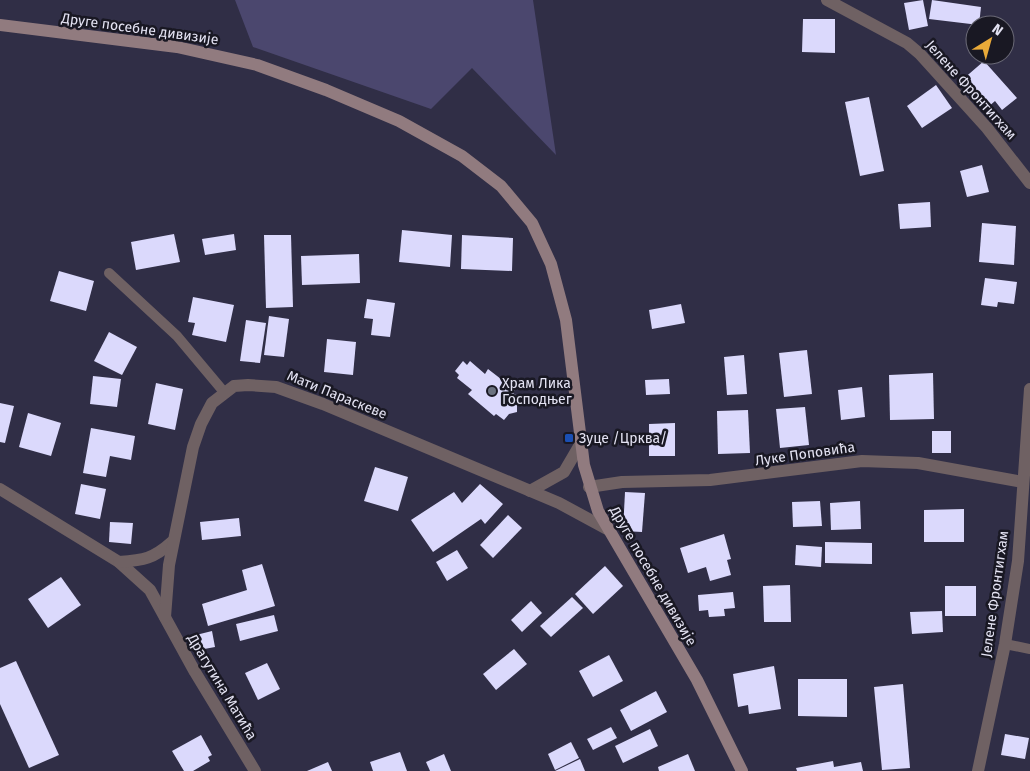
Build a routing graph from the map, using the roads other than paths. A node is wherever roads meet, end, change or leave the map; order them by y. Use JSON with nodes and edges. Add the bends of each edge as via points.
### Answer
{"nodes":[{"id":1,"x":827,"y":0,"type":"edge"},
{"id":2,"x":0,"y":25,"type":"edge"},
{"id":3,"x":1030,"y":184,"type":"edge"},
{"id":4,"x":109,"y":274,"type":"dead end"},
{"id":5,"x":1030,"y":389,"type":"edge"},
{"id":6,"x":224,"y":392,"type":"junction"},
{"id":7,"x":581,"y":443,"type":"junction"},
{"id":8,"x":1023,"y":482,"type":"junction"},
{"id":9,"x":589,"y":487,"type":"junction"},
{"id":10,"x":0,"y":489,"type":"edge"},
{"id":11,"x":530,"y":491,"type":"junction"},
{"id":12,"x":607,"y":529,"type":"junction"},
{"id":13,"x":172,"y":542,"type":"junction"},
{"id":14,"x":119,"y":562,"type":"junction"},
{"id":15,"x":1024,"y":562,"type":"edge"},
{"id":16,"x":165,"y":617,"type":"junction"},
{"id":17,"x":1004,"y":644,"type":"junction"},
{"id":18,"x":1030,"y":649,"type":"edge"},
{"id":19,"x":255,"y":771,"type":"edge"},
{"id":20,"x":742,"y":771,"type":"edge"},
{"id":21,"x":978,"y":771,"type":"edge"}],
"edges":[{"from":1,"to":3,"type":"street","name":"Јелене Фронтигхам","via":[[907,43],[920,54],[987,128]]},
{"from":2,"to":7,"type":"street","name":"Друге посебне дивизије","via":[[177,47],[257,65],[384,114],[462,156],[502,186],[517,202],[544,246],[566,320]]},
{"from":4,"to":6,"type":"lane","via":[[177,336]]},
{"from":5,"to":8,"type":"street","name":"Јелене Фронтигхам"},
{"from":6,"to":11,"type":"street","name":"Мати Параскеве","via":[[234,386],[248,384],[276,387]]},
{"from":6,"to":13,"type":"street","via":[[212,403],[193,447]]},
{"from":7,"to":9,"type":"street","name":"Друге посебне дивизије"},
{"from":7,"to":11,"type":"street","via":[[564,472]]},
{"from":8,"to":9,"type":"street","name":"Луке Поповића","via":[[918,462],[862,461],[710,480],[622,482]]},
{"from":8,"to":15,"type":"street","name":"Јелене Фронтигхам"},
{"from":9,"to":12,"type":"street","name":"Друге посебне дивизије"},
{"from":10,"to":14,"type":"street"},
{"from":11,"to":12,"type":"street","name":"Мати Параскеве"},
{"from":12,"to":20,"type":"street","name":"Друге посебне дивизије","via":[[697,680]]},
{"from":13,"to":14,"type":"street","via":[[147,560]]},
{"from":13,"to":16,"type":"street"},
{"from":14,"to":16,"type":"street","via":[[150,590]]},
{"from":15,"to":17,"type":"street","name":"Јелене Фронтигхам"},
{"from":16,"to":19,"type":"street","name":"Драгутина Матића"},
{"from":17,"to":18,"type":"lane"},
{"from":17,"to":21,"type":"street","name":"Јелене Фронтигхам"}]}
